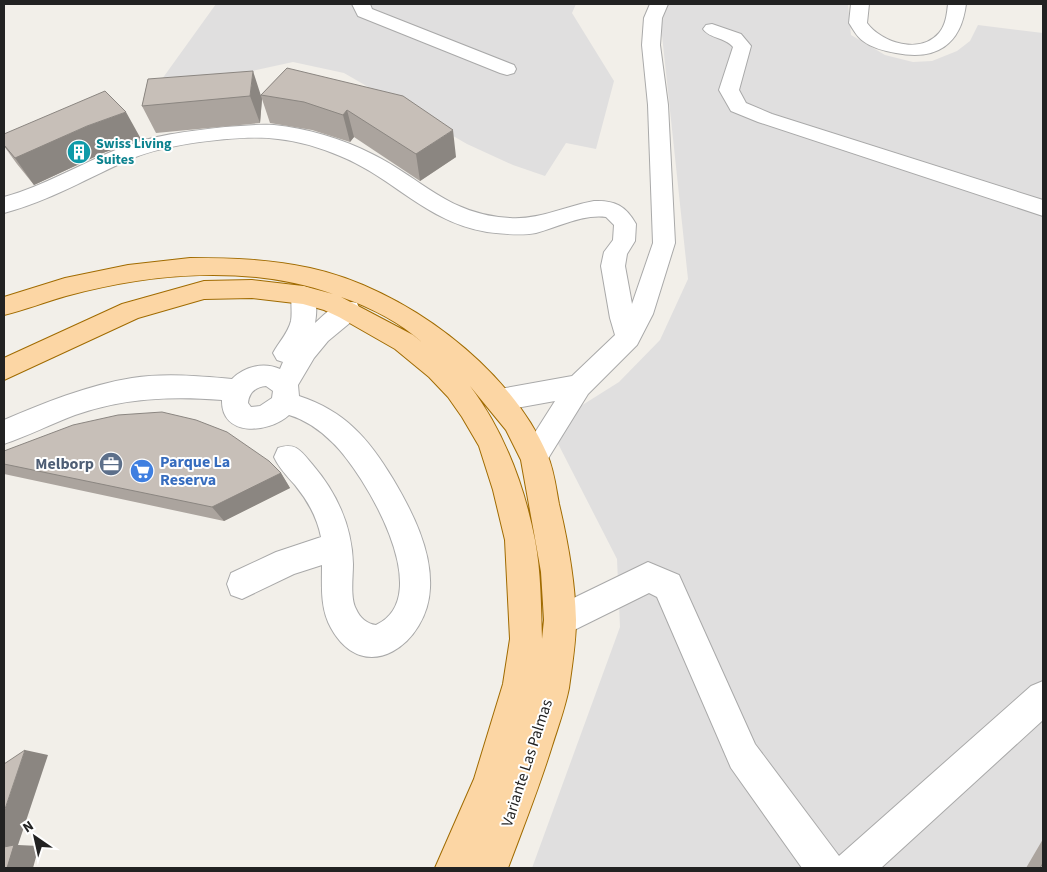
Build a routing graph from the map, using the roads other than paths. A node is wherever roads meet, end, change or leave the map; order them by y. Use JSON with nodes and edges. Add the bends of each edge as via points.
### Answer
{"nodes":[{"id":1,"x":361,"y":4,"type":"edge"},
{"id":2,"x":660,"y":4,"type":"edge"},
{"id":3,"x":860,"y":4,"type":"edge"},
{"id":4,"x":957,"y":4,"type":"edge"},
{"id":5,"x":712,"y":29,"type":"dead end"},
{"id":6,"x":506,"y":69,"type":"dead end"},
{"id":7,"x":4,"y":205,"type":"edge"},
{"id":8,"x":1043,"y":208,"type":"edge"},
{"id":9,"x":303,"y":295,"type":"junction"},
{"id":10,"x":4,"y":306,"type":"edge"},
{"id":11,"x":348,"y":310,"type":"junction"},
{"id":12,"x":628,"y":338,"type":"junction"},
{"id":13,"x":4,"y":370,"type":"edge"},
{"id":14,"x":579,"y":386,"type":"junction"},
{"id":15,"x":279,"y":388,"type":"junction"},
{"id":16,"x":238,"y":390,"type":"junction"},
{"id":17,"x":500,"y":400,"type":"junction"},
{"id":18,"x":4,"y":432,"type":"edge"},
{"id":19,"x":534,"y":456,"type":"junction"},
{"id":20,"x":288,"y":457,"type":"dead end"},
{"id":21,"x":338,"y":546,"type":"junction"},
{"id":22,"x":242,"y":584,"type":"dead end"},
{"id":23,"x":560,"y":621,"type":"junction"},
{"id":24,"x":1043,"y":698,"type":"edge"},
{"id":25,"x":454,"y":868,"type":"edge"},
{"id":26,"x":489,"y":868,"type":"edge"},
{"id":27,"x":825,"y":868,"type":"edge"},
{"id":28,"x":853,"y":868,"type":"edge"}],
"edges":[{"from":1,"to":6,"type":"street","via":[[364,12]]},
{"from":2,"to":12,"type":"street","via":[[653,18],[650,45],[658,105],[664,243],[641,314]]},
{"from":3,"to":4,"type":"street","via":[[858,23],[868,36],[903,50],[920,50],[937,45],[947,36],[956,21]]},
{"from":5,"to":8,"type":"street","via":[[735,38],[742,46],[729,90],[738,107]]},
{"from":7,"to":12,"type":"street","via":[[32,197],[116,158],[175,139],[279,132],[348,152],[374,164],[438,207],[481,223],[524,226],[597,208],[613,211],[625,224],[624,241],[616,252],[613,266]]},
{"from":9,"to":11,"type":"main road","name":"Variante Las Palmas"},
{"from":9,"to":13,"type":"main road","name":"Variante Las Palmas","via":[[252,289],[204,290],[131,311]]},
{"from":9,"to":15,"type":"street","via":[[303,327]]},
{"from":10,"to":17,"type":"main road","name":"Variante Las Palmas","via":[[101,278],[139,271],[219,264],[260,266],[329,281],[399,312],[459,357]]},
{"from":11,"to":15,"type":"street","via":[[322,330],[298,357]]},
{"from":11,"to":25,"type":"main road","name":"Variante Las Palmas","via":[[404,342],[438,370],[472,409],[492,443],[520,540],[526,639],[520,684],[491,782]]},
{"from":12,"to":14,"type":"street"},
{"from":14,"to":17,"type":"street"},
{"from":14,"to":19,"type":"street"},
{"from":15,"to":16,"type":"street","via":[[256,377]]},
{"from":15,"to":16,"type":"street","via":[[276,411],[254,418],[243,415],[236,408],[234,400]]},
{"from":15,"to":21,"type":"street","via":[[339,430],[366,463],[396,514],[413,557],[415,589],[406,620],[392,636],[383,640],[364,639],[341,615]]},
{"from":16,"to":18,"type":"street","via":[[191,387],[131,389],[58,411]]},
{"from":17,"to":19,"type":"main road","name":"Variante Las Palmas"},
{"from":19,"to":23,"type":"main road","name":"Variante Las Palmas","via":[[551,533]]},
{"from":20,"to":21,"type":"street","via":[[327,508]]},
{"from":21,"to":22,"type":"street","via":[[287,562]]},
{"from":23,"to":26,"type":"main road","name":"Variante Las Palmas","via":[[550,701],[519,795]]},
{"from":23,"to":27,"type":"street","via":[[648,576],[668,586],[743,756]]},
{"from":24,"to":28,"type":"street"}]}
